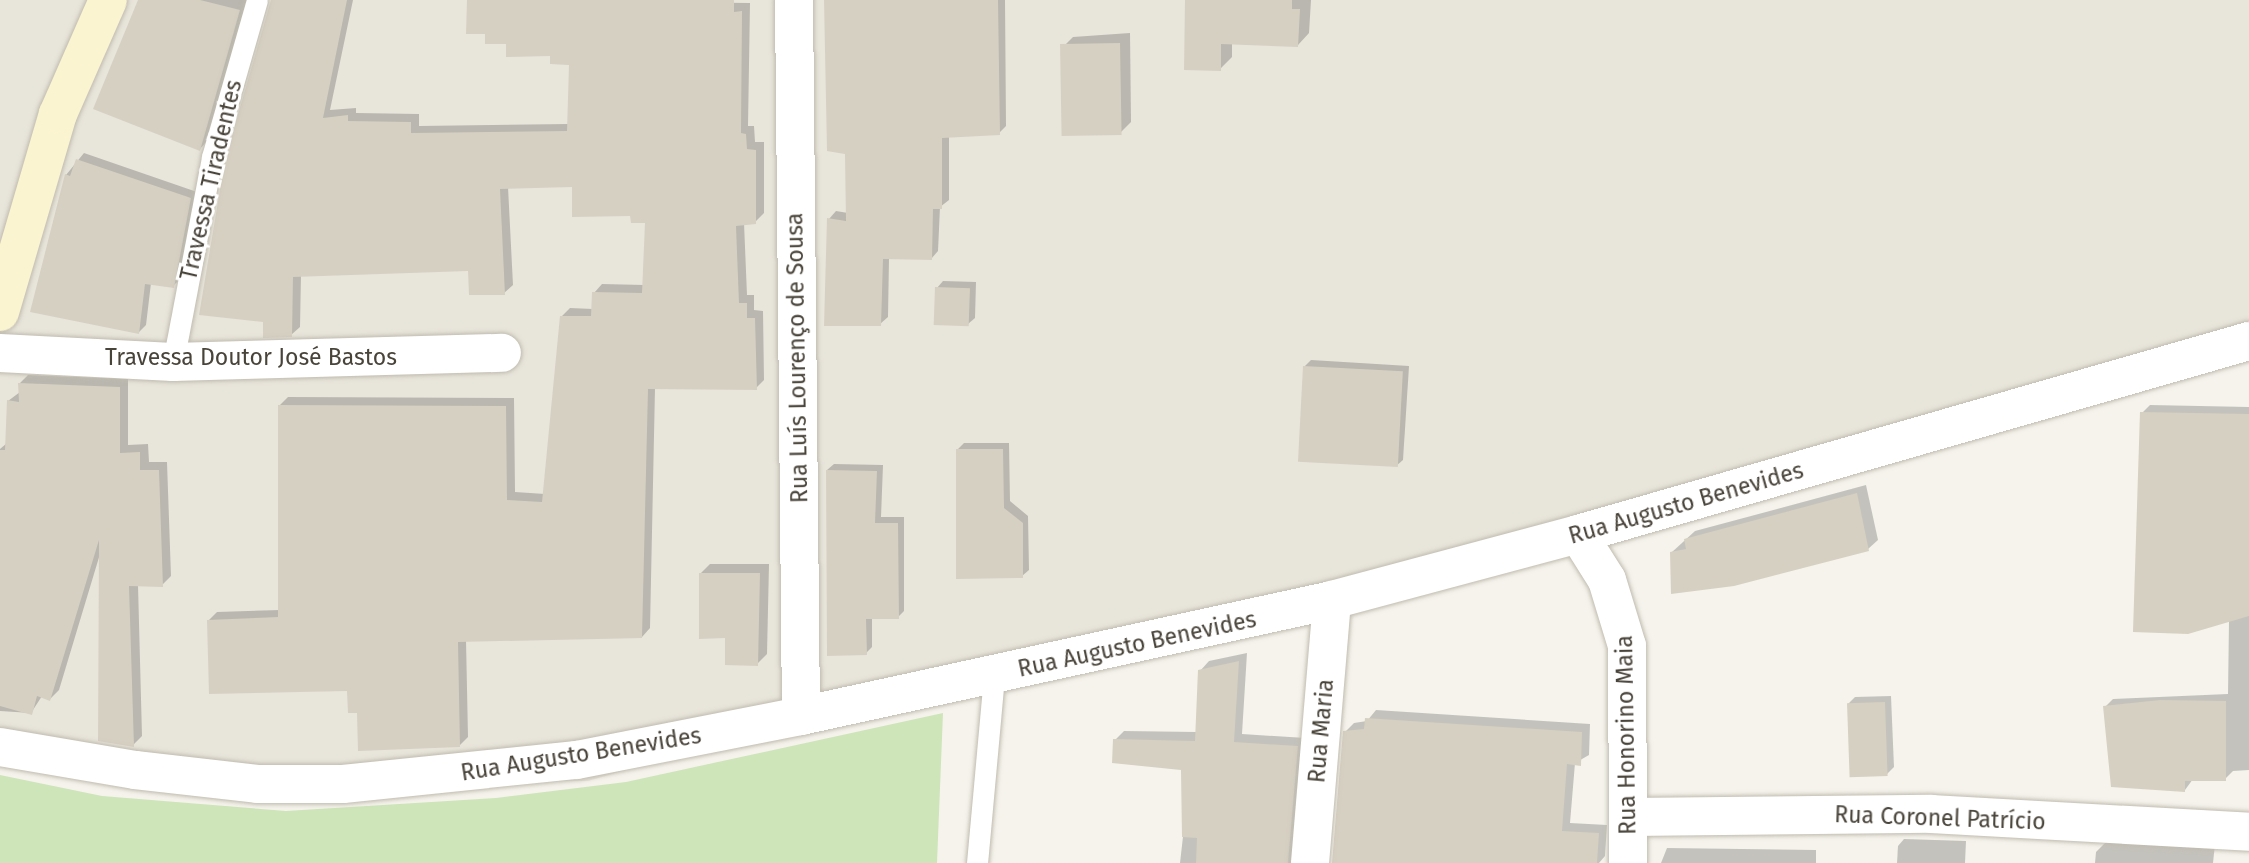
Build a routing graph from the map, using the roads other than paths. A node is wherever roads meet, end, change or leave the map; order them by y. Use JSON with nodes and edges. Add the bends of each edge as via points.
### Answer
{"nodes":[{"id":1,"x":108,"y":0,"type":"edge"},
{"id":2,"x":257,"y":0,"type":"edge"},
{"id":3,"x":794,"y":0,"type":"edge"},
{"id":4,"x":0,"y":312,"type":"edge"},
{"id":5,"x":2249,"y":341,"type":"edge"},
{"id":6,"x":0,"y":353,"type":"edge"},
{"id":7,"x":502,"y":353,"type":"dead end"},
{"id":8,"x":173,"y":362,"type":"junction"},
{"id":9,"x":1578,"y":534,"type":"junction"},
{"id":10,"x":1332,"y":600,"type":"junction"},
{"id":11,"x":994,"y":675,"type":"junction"},
{"id":12,"x":801,"y":716,"type":"junction"},
{"id":13,"x":0,"y":747,"type":"edge"},
{"id":14,"x":1631,"y":817,"type":"junction"},
{"id":15,"x":2249,"y":832,"type":"edge"},
{"id":16,"x":977,"y":863,"type":"edge"},
{"id":17,"x":1310,"y":863,"type":"edge"},
{"id":18,"x":1628,"y":863,"type":"edge"}],
"edges":[{"from":1,"to":4,"type":"main road","via":[[58,114]]},
{"from":2,"to":8,"type":"lane","name":"Travessa Tiradentes","via":[[212,157]]},
{"from":3,"to":12,"type":"street","name":"Rua Luís Lourenço de Sousa"},
{"from":5,"to":9,"type":"street","name":"Rua Augusto Benevides"},
{"from":6,"to":8,"type":"street","name":"Travessa Doutor José Bastos"},
{"from":7,"to":8,"type":"street","name":"Travessa Doutor José Bastos"},
{"from":9,"to":10,"type":"street","name":"Rua Augusto Benevides"},
{"from":9,"to":14,"type":"street","name":"Rua Honorino Maia","via":[[1607,580],[1628,646]]},
{"from":10,"to":11,"type":"street","name":"Rua Augusto Benevides"},
{"from":10,"to":17,"type":"street","name":"Rua Maria"},
{"from":11,"to":12,"type":"street","name":"Rua Augusto Benevides"},
{"from":11,"to":16,"type":"lane"},
{"from":12,"to":13,"type":"street","name":"Rua Augusto Benevides","via":[[577,760],[343,784],[257,784],[135,770]]},
{"from":14,"to":15,"type":"street","name":"Rua Coronel Patrício","via":[[1931,814]]},
{"from":14,"to":18,"type":"street","name":"Rua Honorino Maia"}]}
